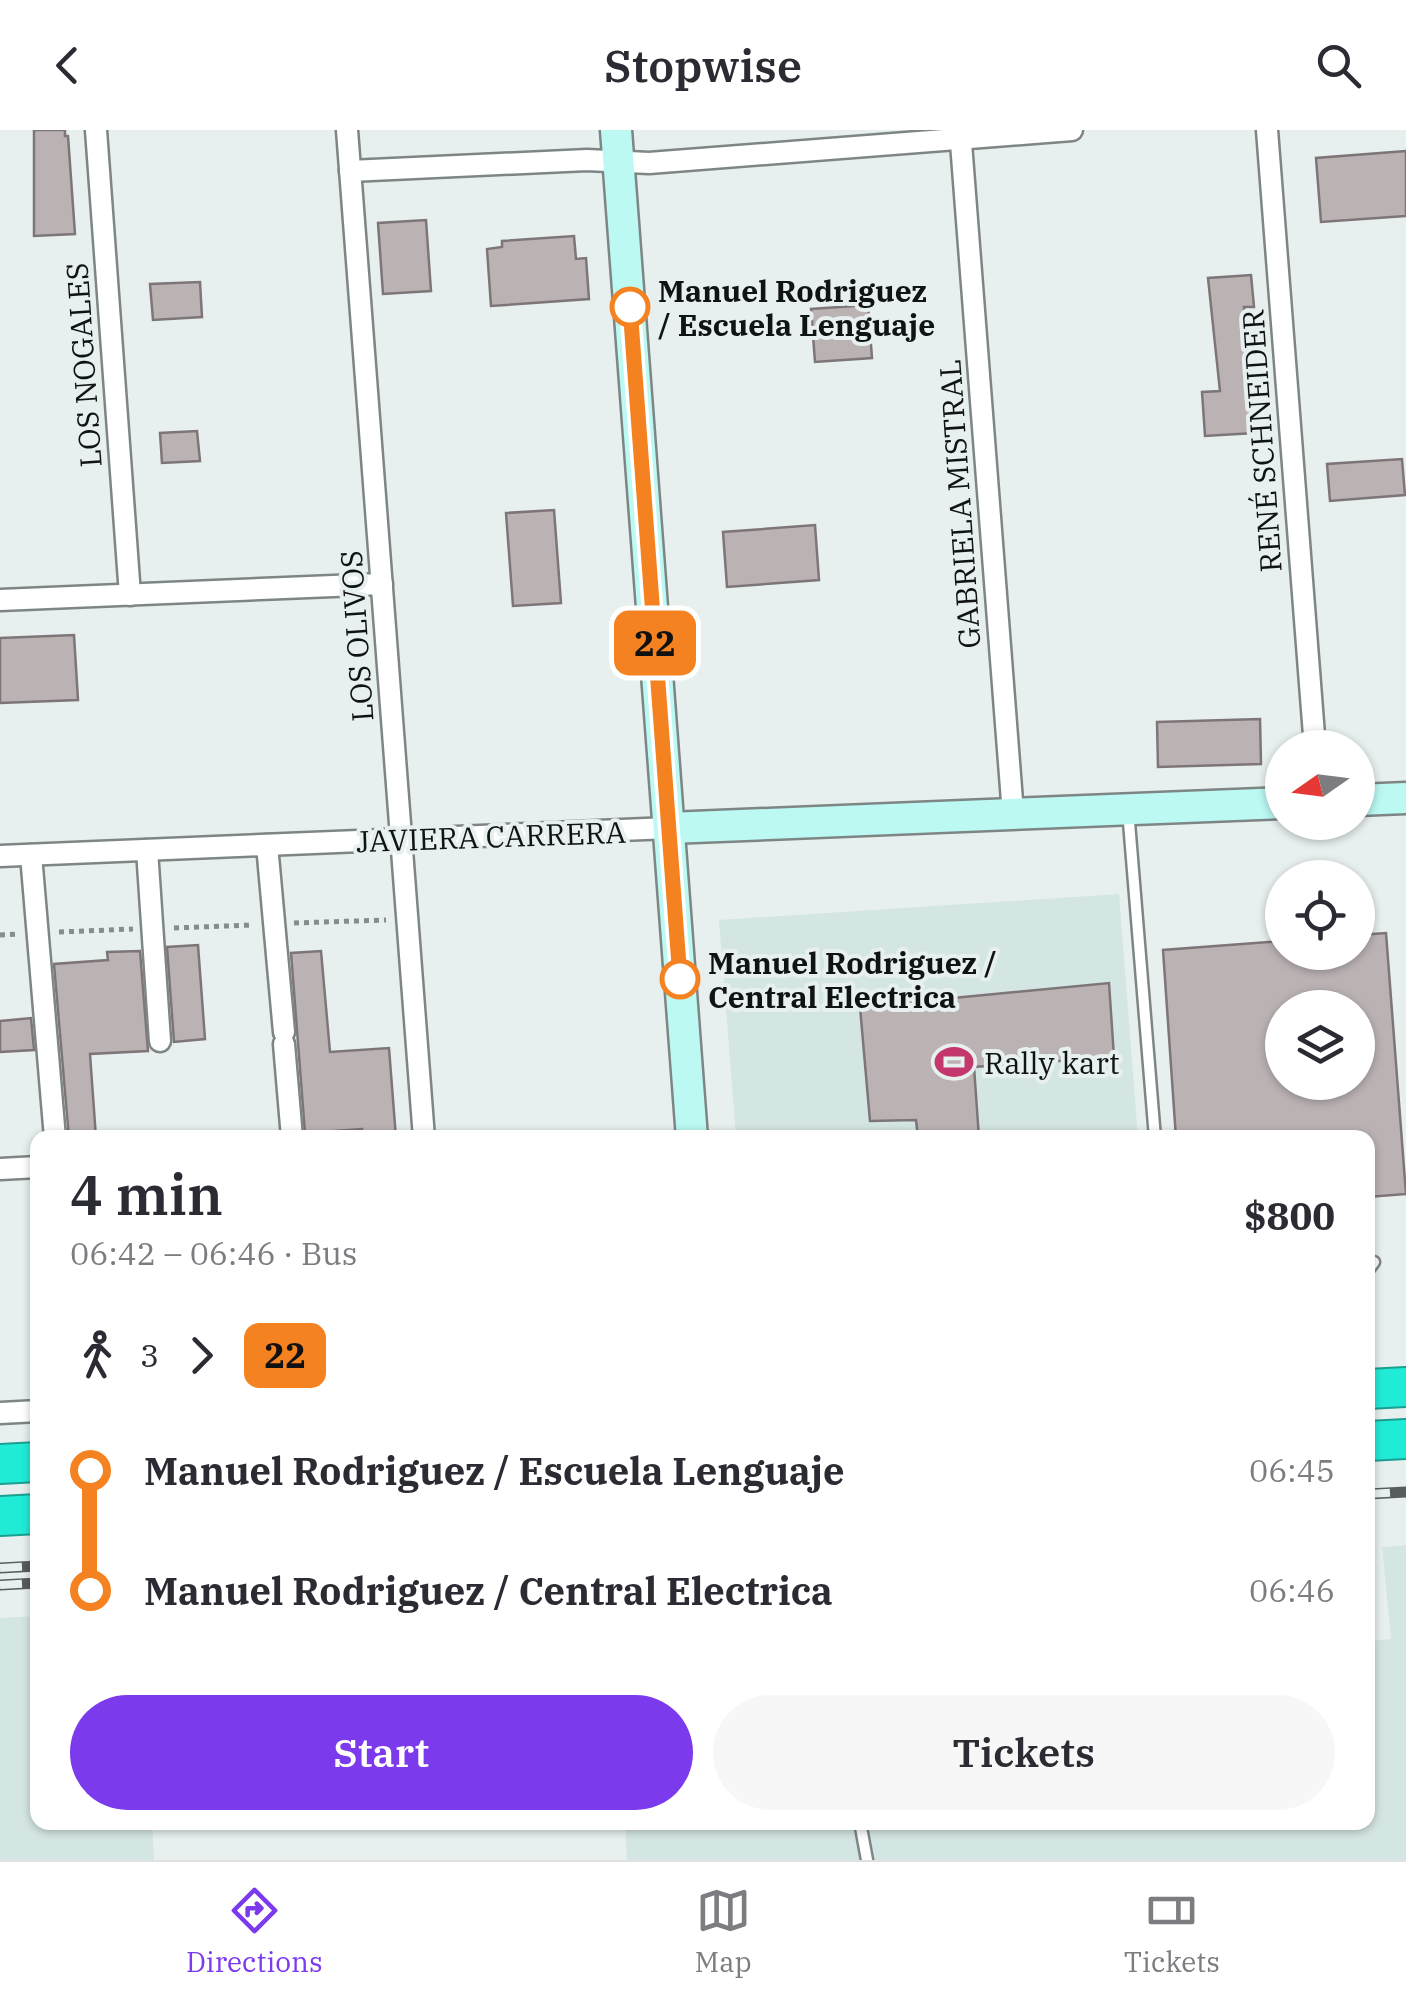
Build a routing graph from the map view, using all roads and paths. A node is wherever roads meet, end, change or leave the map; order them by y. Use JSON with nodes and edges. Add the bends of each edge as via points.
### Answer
{"nodes":[{"id":1,"x":96,"y":130,"type":"edge"},
{"id":2,"x":347,"y":130,"type":"edge"},
{"id":3,"x":616,"y":130,"type":"edge"},
{"id":4,"x":1072,"y":130,"type":"edge"},
{"id":5,"x":1267,"y":130,"type":"edge"},
{"id":6,"x":961,"y":135,"type":"edge"},
{"id":7,"x":618,"y":161,"type":"junction"},
{"id":8,"x":350,"y":171,"type":"junction"},
{"id":9,"x":382,"y":584,"type":"junction"},
{"id":10,"x":130,"y":595,"type":"junction"},
{"id":11,"x":0,"y":600,"type":"edge"},
{"id":12,"x":1314,"y":730,"type":"edge"},
{"id":13,"x":1406,"y":798,"type":"edge"},
{"id":14,"x":1375,"y":799,"type":"edge"},
{"id":15,"x":1265,"y":804,"type":"edge"},
{"id":16,"x":1128,"y":809,"type":"junction"},
{"id":17,"x":1013,"y":814,"type":"junction"},
{"id":18,"x":669,"y":828,"type":"junction"},
{"id":19,"x":401,"y":839,"type":"junction"},
{"id":20,"x":267,"y":845,"type":"junction"},
{"id":21,"x":147,"y":850,"type":"junction"},
{"id":22,"x":31,"y":855,"type":"junction"},
{"id":23,"x":0,"y":856,"type":"edge"},
{"id":24,"x":386,"y":920,"type":"dead end"},
{"id":25,"x":274,"y":924,"type":"junction"},
{"id":26,"x":152,"y":929,"type":"junction"},
{"id":27,"x":38,"y":933,"type":"junction"},
{"id":28,"x":0,"y":935,"type":"edge"},
{"id":29,"x":160,"y":1040,"type":"dead end"},
{"id":30,"x":54,"y":1130,"type":"edge"},
{"id":31,"x":291,"y":1130,"type":"edge"},
{"id":32,"x":423,"y":1130,"type":"edge"},
{"id":33,"x":691,"y":1130,"type":"edge"},
{"id":34,"x":1154,"y":1130,"type":"edge"},
{"id":35,"x":30,"y":1166,"type":"edge"},
{"id":36,"x":0,"y":1168,"type":"edge"},
{"id":37,"x":1406,"y":1387,"type":"edge"},
{"id":38,"x":1375,"y":1389,"type":"edge"},
{"id":39,"x":30,"y":1411,"type":"edge"},
{"id":40,"x":0,"y":1413,"type":"edge"},
{"id":41,"x":1406,"y":1439,"type":"edge"},
{"id":42,"x":1375,"y":1441,"type":"edge"},
{"id":43,"x":30,"y":1462,"type":"edge"},
{"id":44,"x":0,"y":1464,"type":"edge"},
{"id":45,"x":30,"y":1514,"type":"edge"},
{"id":46,"x":0,"y":1516,"type":"edge"},
{"id":47,"x":861,"y":1830,"type":"edge"},
{"id":48,"x":867,"y":1860,"type":"edge"}],
"edges":[{"from":1,"to":10,"type":"street","name":"LOS NOGALES"},
{"from":2,"to":8,"type":"street","name":"LOS OLIVOS"},
{"from":3,"to":7,"type":"street"},
{"from":4,"to":6,"type":"street"},
{"from":5,"to":12,"type":"street","name":"RENÉ SCHNEIDER"},
{"from":6,"to":7,"type":"street"},
{"from":6,"to":17,"type":"street","name":"GABRIELA MISTRAL"},
{"from":7,"to":8,"type":"street"},
{"from":7,"to":18,"type":"street"},
{"from":8,"to":9,"type":"street","name":"LOS OLIVOS"},
{"from":9,"to":10,"type":"street"},
{"from":9,"to":19,"type":"street","name":"LOS OLIVOS"},
{"from":10,"to":11,"type":"street"},
{"from":13,"to":14,"type":"street"},
{"from":15,"to":16,"type":"street","name":"JAVIERA CARRERA"},
{"from":16,"to":17,"type":"street","name":"JAVIERA CARRERA"},
{"from":16,"to":34,"type":"lane"},
{"from":17,"to":18,"type":"street","name":"JAVIERA CARRERA"},
{"from":18,"to":19,"type":"street","name":"JAVIERA CARRERA"},
{"from":18,"to":33,"type":"street"},
{"from":19,"to":20,"type":"street","name":"JAVIERA CARRERA"},
{"from":19,"to":32,"type":"street","name":"LOS OLIVOS"},
{"from":20,"to":21,"type":"street","name":"JAVIERA CARRERA"},
{"from":20,"to":25,"type":"street"},
{"from":21,"to":22,"type":"street","name":"JAVIERA CARRERA"},
{"from":21,"to":26,"type":"street"},
{"from":22,"to":23,"type":"street","name":"JAVIERA CARRERA"},
{"from":22,"to":27,"type":"street"},
{"from":24,"to":25,"type":"path"},
{"from":25,"to":26,"type":"path"},
{"from":25,"to":31,"type":"street"},
{"from":26,"to":27,"type":"path"},
{"from":26,"to":29,"type":"street"},
{"from":27,"to":28,"type":"path"},
{"from":27,"to":30,"type":"street"},
{"from":35,"to":36,"type":"street"},
{"from":37,"to":38,"type":"highway"},
{"from":39,"to":40,"type":"street"},
{"from":41,"to":42,"type":"highway"},
{"from":43,"to":44,"type":"highway"},
{"from":45,"to":46,"type":"highway"},
{"from":47,"to":48,"type":"lane"}]}
